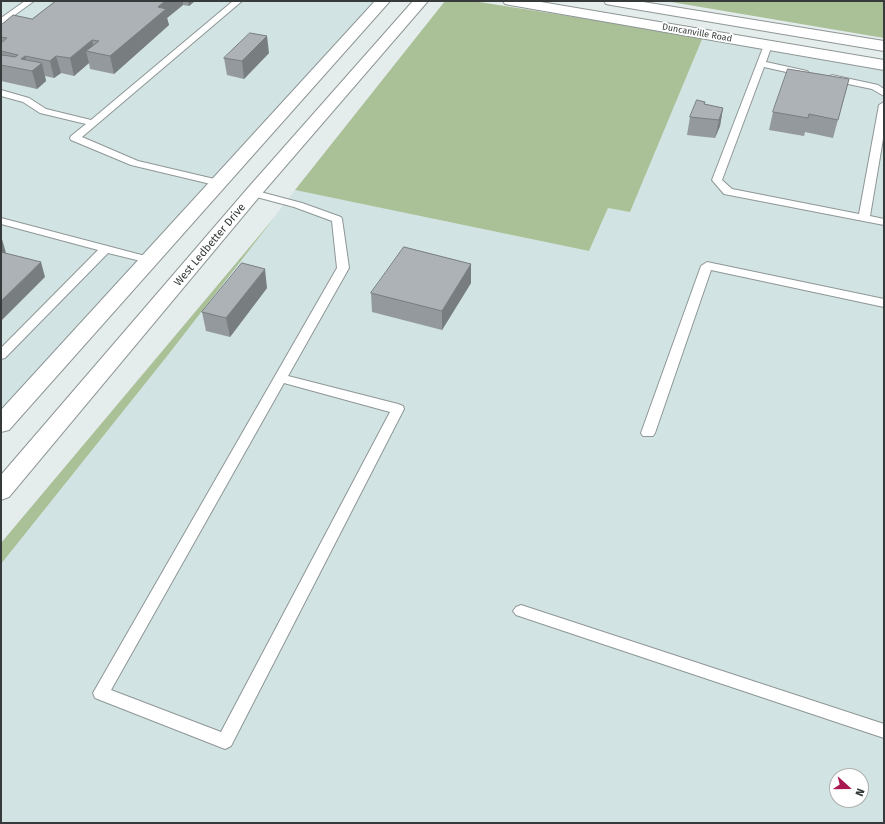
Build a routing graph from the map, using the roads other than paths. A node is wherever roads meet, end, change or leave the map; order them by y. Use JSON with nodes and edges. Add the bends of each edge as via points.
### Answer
{"nodes":[{"id":1,"x":30,"y":1,"type":"edge"},
{"id":2,"x":238,"y":1,"type":"edge"},
{"id":3,"x":383,"y":1,"type":"edge"},
{"id":4,"x":421,"y":1,"type":"edge"},
{"id":5,"x":510,"y":1,"type":"edge"},
{"id":6,"x":612,"y":1,"type":"edge"},
{"id":7,"x":1,"y":22,"type":"edge"},
{"id":8,"x":768,"y":45,"type":"junction"},
{"id":9,"x":884,"y":46,"type":"edge"},
{"id":10,"x":761,"y":64,"type":"junction"},
{"id":11,"x":884,"y":65,"type":"edge"},
{"id":12,"x":1,"y":93,"type":"edge"},
{"id":13,"x":884,"y":93,"type":"edge"},
{"id":14,"x":884,"y":105,"type":"edge"},
{"id":15,"x":93,"y":123,"type":"junction"},
{"id":16,"x":219,"y":183,"type":"junction"},
{"id":17,"x":253,"y":193,"type":"junction"},
{"id":18,"x":864,"y":218,"type":"junction"},
{"id":19,"x":1,"y":221,"type":"edge"},
{"id":20,"x":884,"y":222,"type":"edge"},
{"id":21,"x":106,"y":248,"type":"junction"},
{"id":22,"x":149,"y":260,"type":"junction"},
{"id":23,"x":884,"y":303,"type":"edge"},
{"id":24,"x":1,"y":355,"type":"edge"},
{"id":25,"x":280,"y":378,"type":"junction"},
{"id":26,"x":1,"y":424,"type":"edge"},
{"id":27,"x":648,"y":433,"type":"dead end"},
{"id":28,"x":1,"y":491,"type":"edge"},
{"id":29,"x":521,"y":611,"type":"dead end"},
{"id":30,"x":884,"y":731,"type":"edge"}],
"edges":[{"from":1,"to":7,"type":"lane"},
{"from":2,"to":15,"type":"lane"},
{"from":3,"to":16,"type":"main road"},
{"from":4,"to":17,"type":"main road","name":"West Ledbetter Drive"},
{"from":5,"to":8,"type":"main road","name":"Duncanville Road"},
{"from":6,"to":9,"type":"main road","name":"Duncanville Road"},
{"from":8,"to":10,"type":"lane"},
{"from":8,"to":11,"type":"main road","name":"Duncanville Road"},
{"from":10,"to":13,"type":"lane","via":[[875,87]]},
{"from":10,"to":18,"type":"lane","via":[[718,180],[728,192]]},
{"from":12,"to":15,"type":"lane","via":[[26,100],[43,111]]},
{"from":14,"to":18,"type":"lane"},
{"from":15,"to":16,"type":"lane","via":[[75,138],[135,163]]},
{"from":16,"to":17,"type":"main road"},
{"from":16,"to":22,"type":"main road"},
{"from":17,"to":25,"type":"lane","via":[[298,205],[336,219],[343,268]]},
{"from":17,"to":28,"type":"main road","name":"West Ledbetter Drive"},
{"from":18,"to":20,"type":"lane"},
{"from":19,"to":21,"type":"lane"},
{"from":21,"to":22,"type":"lane"},
{"from":21,"to":24,"type":"lane"},
{"from":22,"to":26,"type":"main road"},
{"from":23,"to":27,"type":"lane","via":[[707,266]]},
{"from":25,"to":25,"type":"lane","via":[[101,693],[225,741],[398,408]]},
{"from":29,"to":30,"type":"lane"}]}
